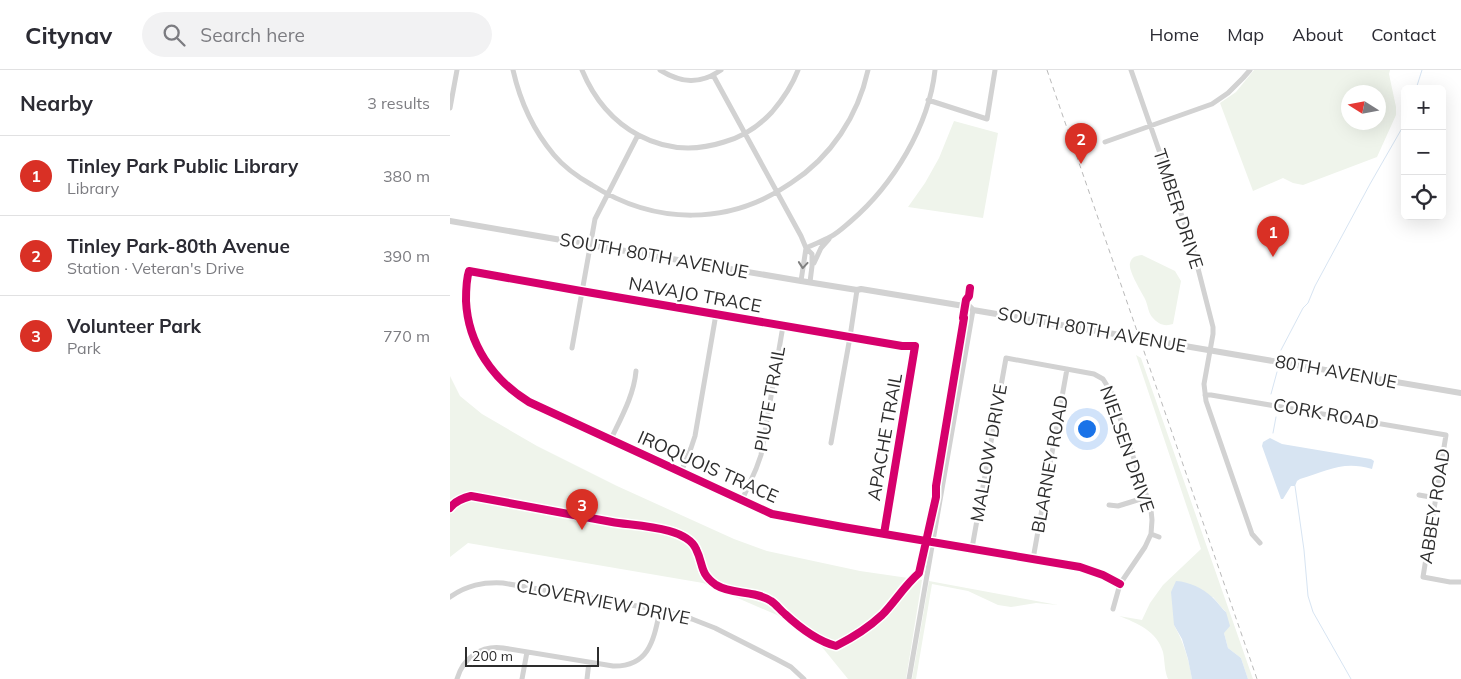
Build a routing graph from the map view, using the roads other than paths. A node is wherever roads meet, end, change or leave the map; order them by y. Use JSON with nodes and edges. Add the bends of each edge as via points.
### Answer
{"nodes":[{"id":1,"x":457,"y":70,"type":"edge"},
{"id":2,"x":513,"y":70,"type":"edge"},
{"id":3,"x":582,"y":70,"type":"edge"},
{"id":4,"x":660,"y":70,"type":"edge"},
{"id":5,"x":721,"y":70,"type":"edge"},
{"id":6,"x":798,"y":70,"type":"edge"},
{"id":7,"x":868,"y":70,"type":"edge"},
{"id":8,"x":935,"y":70,"type":"edge"},
{"id":9,"x":995,"y":70,"type":"edge"},
{"id":10,"x":1131,"y":70,"type":"edge"},
{"id":11,"x":1250,"y":70,"type":"edge"},
{"id":12,"x":713,"y":75,"type":"junction"},
{"id":13,"x":928,"y":100,"type":"junction"},
{"id":14,"x":450,"y":104,"type":"edge"},
{"id":15,"x":1152,"y":126,"type":"junction"},
{"id":16,"x":745,"y":134,"type":"junction"},
{"id":17,"x":638,"y":135,"type":"junction"},
{"id":18,"x":1105,"y":142,"type":"dead end"},
{"id":19,"x":777,"y":193,"type":"junction"},
{"id":20,"x":608,"y":195,"type":"junction"},
{"id":21,"x":450,"y":221,"type":"edge"},
{"id":22,"x":831,"y":237,"type":"junction"},
{"id":23,"x":590,"y":244,"type":"junction"},
{"id":24,"x":806,"y":248,"type":"junction"},
{"id":25,"x":812,"y":266,"type":"junction"},
{"id":26,"x":469,"y":271,"type":"joint"},
{"id":27,"x":801,"y":281,"type":"junction"},
{"id":28,"x":810,"y":282,"type":"junction"},
{"id":29,"x":857,"y":290,"type":"junction"},
{"id":30,"x":581,"y":291,"type":"junction"},
{"id":31,"x":973,"y":310,"type":"junction"},
{"id":32,"x":716,"y":314,"type":"junction"},
{"id":33,"x":783,"y":326,"type":"junction"},
{"id":34,"x":850,"y":337,"type":"junction"},
{"id":35,"x":915,"y":346,"type":"joint"},
{"id":36,"x":572,"y":348,"type":"dead end"},
{"id":37,"x":1210,"y":350,"type":"junction"},
{"id":38,"x":1006,"y":358,"type":"joint"},
{"id":39,"x":1067,"y":369,"type":"junction"},
{"id":40,"x":636,"y":371,"type":"dead end"},
{"id":41,"x":1461,"y":393,"type":"edge"},
{"id":42,"x":1205,"y":395,"type":"junction"},
{"id":43,"x":1446,"y":435,"type":"joint"},
{"id":44,"x":611,"y":439,"type":"junction"},
{"id":45,"x":831,"y":443,"type":"dead end"},
{"id":46,"x":680,"y":472,"type":"junction"},
{"id":47,"x":1419,"y":495,"type":"dead end"},
{"id":48,"x":1147,"y":497,"type":"junction"},
{"id":49,"x":1436,"y":498,"type":"junction"},
{"id":50,"x":742,"y":500,"type":"junction"},
{"id":51,"x":1109,"y":505,"type":"dead end"},
{"id":52,"x":884,"y":534,"type":"junction"},
{"id":53,"x":1151,"y":534,"type":"junction"},
{"id":54,"x":1159,"y":537,"type":"dead end"},
{"id":55,"x":933,"y":542,"type":"junction"},
{"id":56,"x":1260,"y":542,"type":"dead end"},
{"id":57,"x":972,"y":548,"type":"junction"},
{"id":58,"x":1032,"y":559,"type":"junction"},
{"id":59,"x":1461,"y":582,"type":"edge"},
{"id":60,"x":1120,"y":584,"type":"junction"},
{"id":61,"x":450,"y":596,"type":"edge"},
{"id":62,"x":1113,"y":609,"type":"dead end"},
{"id":63,"x":660,"y":610,"type":"junction"},
{"id":64,"x":527,"y":652,"type":"junction"},
{"id":65,"x":590,"y":662,"type":"junction"},
{"id":66,"x":457,"y":679,"type":"edge"},
{"id":67,"x":522,"y":679,"type":"edge"},
{"id":68,"x":587,"y":679,"type":"edge"},
{"id":69,"x":804,"y":679,"type":"edge"},
{"id":70,"x":909,"y":679,"type":"edge"}],
"edges":[{"from":1,"to":14,"type":"street"},
{"from":2,"to":20,"type":"street","via":[[528,114],[555,156],[578,177]]},
{"from":3,"to":17,"type":"street","via":[[602,106]]},
{"from":4,"to":12,"type":"street","via":[[682,80],[698,80]]},
{"from":5,"to":12,"type":"street"},
{"from":6,"to":16,"type":"street","via":[[783,99],[764,120]]},
{"from":7,"to":19,"type":"street","via":[[849,122],[826,154]]},
{"from":8,"to":13,"type":"street"},
{"from":9,"to":13,"type":"street","via":[[987,119]]},
{"from":10,"to":15,"type":"street","name":"TIMBER DRIVE"},
{"from":11,"to":15,"type":"street","via":[[1212,104]]},
{"from":12,"to":16,"type":"street"},
{"from":13,"to":22,"type":"street","via":[[911,144],[883,188],[858,215]]},
{"from":15,"to":18,"type":"street"},
{"from":15,"to":37,"type":"street","name":"TIMBER DRIVE","via":[[1192,245],[1213,327]]},
{"from":16,"to":17,"type":"street","via":[[701,148],[663,145]]},
{"from":16,"to":19,"type":"street"},
{"from":17,"to":20,"type":"street"},
{"from":19,"to":20,"type":"street","via":[[742,208],[691,215],[654,212]]},
{"from":19,"to":24,"type":"street"},
{"from":20,"to":23,"type":"street","via":[[595,219]]},
{"from":21,"to":23,"type":"street","name":"SOUTH 80TH AVENUE"},
{"from":22,"to":24,"type":"street"},
{"from":22,"to":25,"type":"street"},
{"from":23,"to":27,"type":"street","name":"SOUTH 80TH AVENUE"},
{"from":23,"to":30,"type":"street"},
{"from":24,"to":25,"type":"street","via":[[812,254]]},
{"from":24,"to":27,"type":"street","one_way":true},
{"from":25,"to":28,"type":"street"},
{"from":26,"to":30,"type":"street","name":"NAVAJO TRACE"},
{"from":26,"to":44,"type":"street","name":"IROQUOIS TRACE","via":[[466,300],[470,327],[483,358],[498,377],[529,402]]},
{"from":27,"to":28,"type":"street","name":"SOUTH 80TH AVENUE"},
{"from":28,"to":29,"type":"street","name":"SOUTH 80TH AVENUE"},
{"from":29,"to":31,"type":"street","name":"SOUTH 80TH AVENUE"},
{"from":29,"to":34,"type":"street"},
{"from":30,"to":32,"type":"street","name":"NAVAJO TRACE"},
{"from":30,"to":36,"type":"street"},
{"from":31,"to":37,"type":"street","name":"SOUTH 80TH AVENUE"},
{"from":31,"to":55,"type":"street"},
{"from":32,"to":33,"type":"street","name":"NAVAJO TRACE"},
{"from":32,"to":46,"type":"street","via":[[695,436]]},
{"from":33,"to":34,"type":"street","name":"NAVAJO TRACE"},
{"from":33,"to":50,"type":"street","name":"PIUTE TRAIL","via":[[761,455]]},
{"from":34,"to":35,"type":"street","name":"NAVAJO TRACE"},
{"from":34,"to":45,"type":"street"},
{"from":35,"to":52,"type":"street","name":"APACHE TRAIL"},
{"from":37,"to":41,"type":"street","name":"80TH AVENUE"},
{"from":37,"to":42,"type":"street","name":"TIMBER DRIVE"},
{"from":38,"to":39,"type":"street","name":"NIELSEN DRIVE"},
{"from":38,"to":57,"type":"street","name":"MALLOW DRIVE"},
{"from":39,"to":48,"type":"street","name":"NIELSEN DRIVE","via":[[1097,375],[1109,387]]},
{"from":39,"to":58,"type":"street","name":"BLARNEY ROAD"},
{"from":40,"to":44,"type":"street","via":[[632,393]]},
{"from":42,"to":43,"type":"street","name":"CORK ROAD"},
{"from":42,"to":56,"type":"street","via":[[1252,534]]},
{"from":43,"to":49,"type":"street","name":"ABBEY ROAD"},
{"from":44,"to":46,"type":"street","name":"IROQUOIS TRACE"},
{"from":46,"to":50,"type":"street","name":"IROQUOIS TRACE"},
{"from":47,"to":49,"type":"street"},
{"from":48,"to":51,"type":"street","via":[[1118,506]]},
{"from":48,"to":53,"type":"street","name":"NIELSEN DRIVE","via":[[1152,515]]},
{"from":49,"to":59,"type":"street","name":"ABBEY ROAD","via":[[1423,576]]},
{"from":50,"to":52,"type":"street","name":"IROQUOIS TRACE","via":[[778,515]]},
{"from":52,"to":55,"type":"street","name":"IROQUOIS TRACE"},
{"from":53,"to":54,"type":"street"},
{"from":53,"to":60,"type":"street","name":"NIELSEN DRIVE"},
{"from":55,"to":57,"type":"street","name":"IROQUOIS TRACE"},
{"from":55,"to":70,"type":"street"},
{"from":57,"to":58,"type":"street","name":"IROQUOIS TRACE"},
{"from":58,"to":60,"type":"street","name":"IROQUOIS TRACE","via":[[1080,567]]},
{"from":60,"to":62,"type":"street","name":"NIELSEN DRIVE"},
{"from":61,"to":63,"type":"street","name":"CLOVERVIEW DRIVE","via":[[488,582]]},
{"from":63,"to":65,"type":"street","via":[[652,642],[638,659],[617,666]]},
{"from":63,"to":69,"type":"street","name":"CLOVERVIEW DRIVE","via":[[715,628],[791,667]]},
{"from":64,"to":65,"type":"street"},
{"from":64,"to":66,"type":"street","via":[[499,647],[479,651],[464,663]]},
{"from":64,"to":67,"type":"street"},
{"from":65,"to":68,"type":"street"}]}
